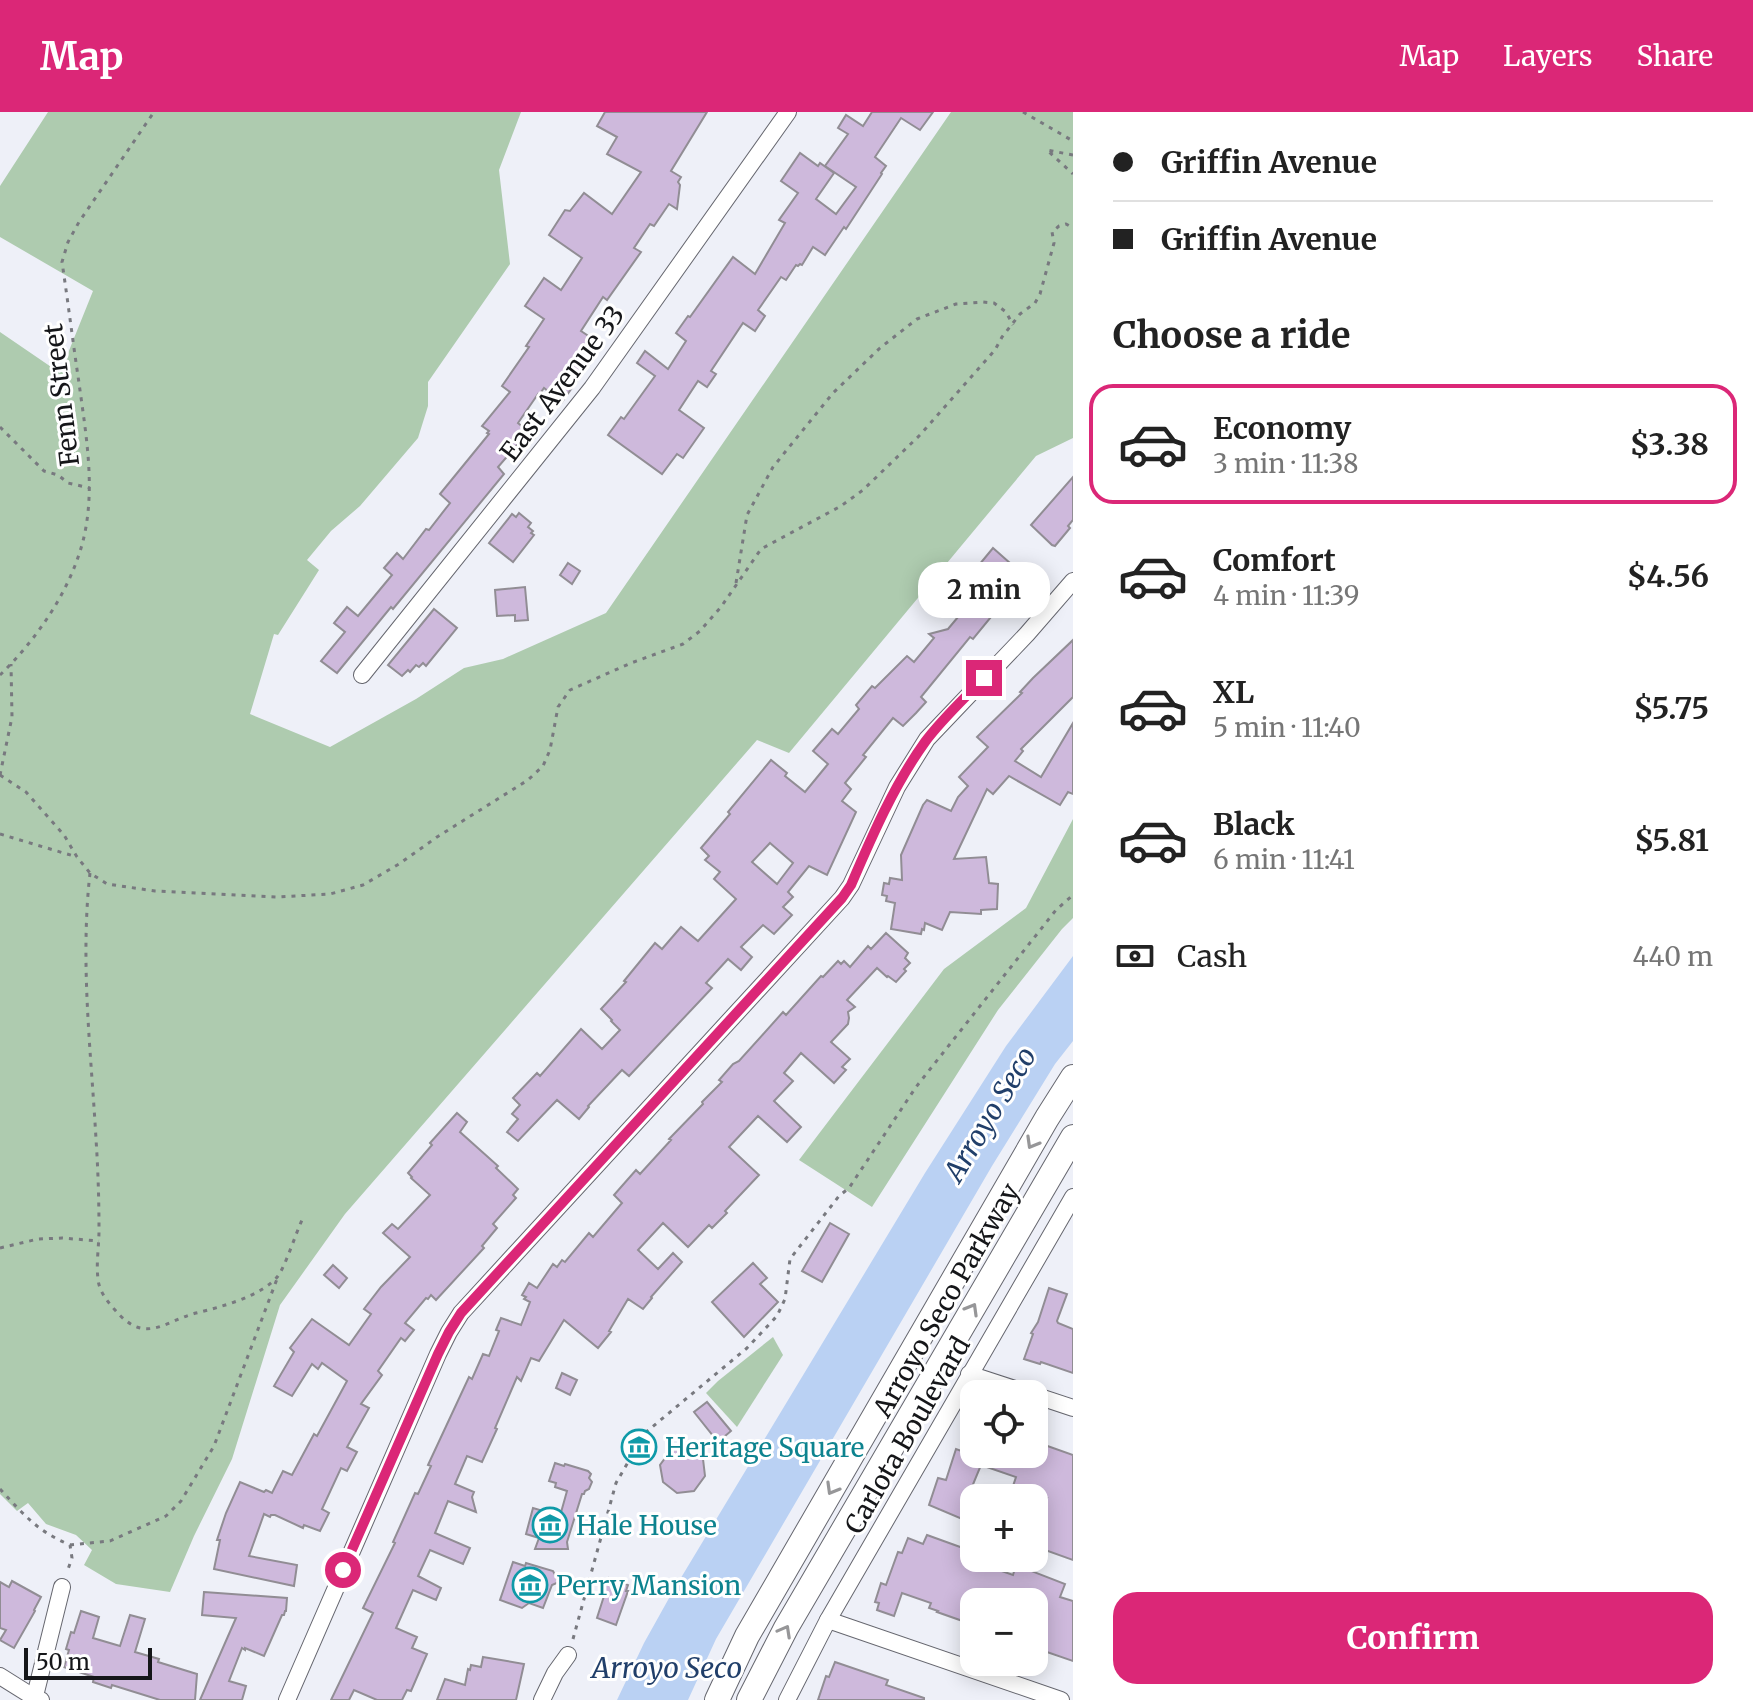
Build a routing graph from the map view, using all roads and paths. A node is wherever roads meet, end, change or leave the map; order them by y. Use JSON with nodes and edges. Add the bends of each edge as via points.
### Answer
{"nodes":[{"id":1,"x":154,"y":112,"type":"edge"},
{"id":2,"x":788,"y":112,"type":"edge"},
{"id":3,"x":1023,"y":112,"type":"edge"},
{"id":4,"x":1073,"y":141,"type":"edge"},
{"id":5,"x":1073,"y":155,"type":"edge"},
{"id":6,"x":1073,"y":174,"type":"edge"},
{"id":7,"x":1073,"y":228,"type":"edge"},
{"id":8,"x":1013,"y":325,"type":"junction"},
{"id":9,"x":0,"y":427,"type":"edge"},
{"id":10,"x":90,"y":488,"type":"junction"},
{"id":11,"x":1073,"y":581,"type":"edge"},
{"id":12,"x":735,"y":585,"type":"junction"},
{"id":13,"x":11,"y":664,"type":"junction"},
{"id":14,"x":0,"y":675,"type":"edge"},
{"id":15,"x":362,"y":675,"type":"dead end"},
{"id":16,"x":0,"y":775,"type":"edge"},
{"id":17,"x":0,"y":834,"type":"edge"},
{"id":18,"x":77,"y":857,"type":"junction"},
{"id":19,"x":90,"y":873,"type":"junction"},
{"id":20,"x":1073,"y":895,"type":"edge"},
{"id":21,"x":1073,"y":1077,"type":"edge"},
{"id":22,"x":1073,"y":1137,"type":"edge"},
{"id":23,"x":1073,"y":1197,"type":"edge"},
{"id":24,"x":302,"y":1220,"type":"dead end"},
{"id":25,"x":99,"y":1241,"type":"junction"},
{"id":26,"x":0,"y":1248,"type":"edge"},
{"id":27,"x":278,"y":1276,"type":"junction"},
{"id":28,"x":969,"y":1374,"type":"junction"},
{"id":29,"x":987,"y":1380,"type":"edge"},
{"id":30,"x":1048,"y":1400,"type":"edge"},
{"id":31,"x":1073,"y":1408,"type":"edge"},
{"id":32,"x":0,"y":1489,"type":"edge"},
{"id":33,"x":70,"y":1545,"type":"junction"},
{"id":34,"x":62,"y":1587,"type":"joint"},
{"id":35,"x":828,"y":1620,"type":"junction"},
{"id":36,"x":568,"y":1655,"type":"joint"},
{"id":37,"x":0,"y":1676,"type":"edge"},
{"id":38,"x":36,"y":1699,"type":"edge"},
{"id":39,"x":287,"y":1700,"type":"edge"},
{"id":40,"x":542,"y":1700,"type":"edge"},
{"id":41,"x":717,"y":1700,"type":"edge"},
{"id":42,"x":749,"y":1700,"type":"edge"},
{"id":43,"x":787,"y":1700,"type":"edge"},
{"id":44,"x":1061,"y":1700,"type":"edge"}],
"edges":[{"from":1,"to":10,"type":"path","name":"Fenn Street","via":[[79,222],[62,262]]},
{"from":2,"to":15,"type":"street","name":"East Avenue 33","via":[[592,388]]},
{"from":3,"to":4,"type":"path"},
{"from":5,"to":6,"type":"path","via":[[1047,150]]},
{"from":7,"to":8,"type":"path","via":[[1066,224],[1052,232],[1054,243],[1040,294]]},
{"from":8,"to":12,"type":"path","via":[[920,435],[863,490],[761,549]]},
{"from":8,"to":12,"type":"path","via":[[994,303],[956,304],[917,319],[880,348],[833,393],[773,467],[747,515]]},
{"from":9,"to":10,"type":"path","via":[[44,471]]},
{"from":10,"to":13,"type":"path","name":"Fenn Street","via":[[83,541],[64,593]]},
{"from":11,"to":39,"type":"street","via":[[927,739],[842,898],[461,1313],[438,1354]]},
{"from":12,"to":19,"type":"path","via":[[700,631],[683,644],[570,690],[558,707],[543,766],[528,780],[363,885],[330,894],[277,897],[155,891],[107,884]]},
{"from":13,"to":14,"type":"path","name":"Fenn Street"},
{"from":13,"to":16,"type":"path","via":[[12,717]]},
{"from":16,"to":18,"type":"path","via":[[43,809]]},
{"from":17,"to":18,"type":"path"},
{"from":18,"to":19,"type":"path"},
{"from":19,"to":25,"type":"path","via":[[86,977]]},
{"from":20,"to":36,"type":"path","via":[[916,1087],[849,1188],[790,1259],[785,1299],[777,1316],[747,1348],[645,1433],[616,1483]]},
{"from":21,"to":41,"type":"highway","name":"Arroyo Seco Parkway","one_way":true,"via":[[747,1636]]},
{"from":42,"to":22,"type":"highway","name":"Arroyo Seco Parkway","one_way":true},
{"from":23,"to":28,"type":"street","name":"Carlota Boulevard"},
{"from":24,"to":27,"type":"path"},
{"from":25,"to":26,"type":"path","via":[[38,1239]]},
{"from":25,"to":27,"type":"path","via":[[103,1295],[116,1313],[147,1330],[251,1296]]},
{"from":27,"to":33,"type":"path","via":[[214,1446],[181,1501],[166,1516],[110,1541]]},
{"from":28,"to":29,"type":"street"},
{"from":28,"to":35,"type":"street","name":"Carlota Boulevard"},
{"from":30,"to":31,"type":"street"},
{"from":32,"to":33,"type":"path","via":[[48,1536]]},
{"from":33,"to":34,"type":"path","via":[[71,1563]]},
{"from":34,"to":38,"type":"street"},
{"from":35,"to":43,"type":"street","name":"Carlota Boulevard"},
{"from":35,"to":44,"type":"street"},
{"from":36,"to":40,"type":"street"},
{"from":37,"to":38,"type":"street"}]}
